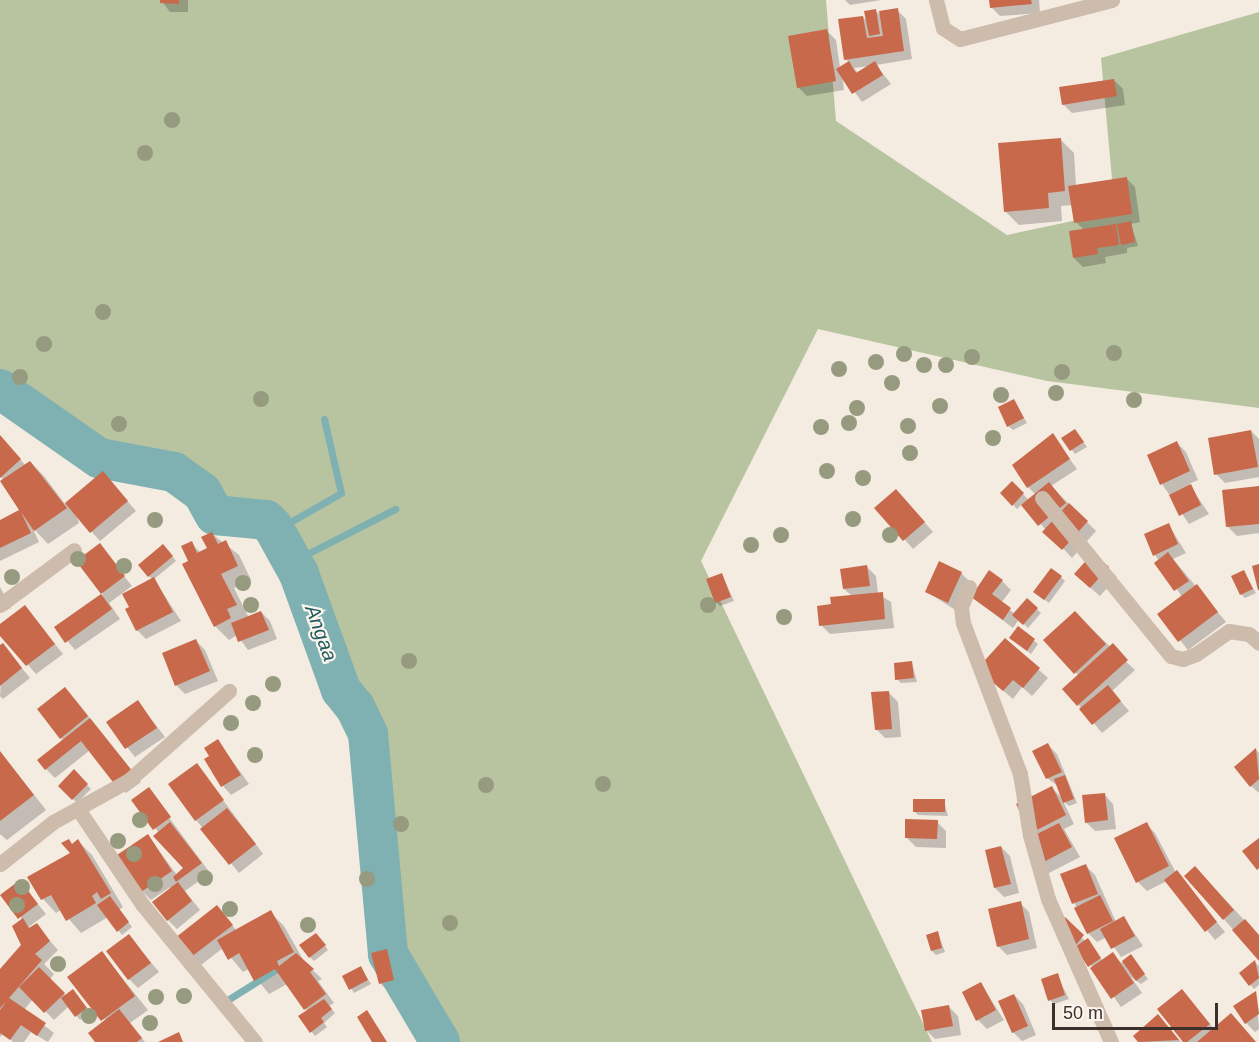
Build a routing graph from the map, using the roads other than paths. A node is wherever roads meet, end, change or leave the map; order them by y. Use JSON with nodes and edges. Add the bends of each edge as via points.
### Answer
{"nodes":[{"id":1,"x":936,"y":0,"type":"edge"},
{"id":2,"x":1112,"y":0,"type":"edge"},
{"id":3,"x":1042,"y":498,"type":"dead end"},
{"id":4,"x":74,"y":550,"type":"dead end"},
{"id":5,"x":969,"y":587,"type":"dead end"},
{"id":6,"x":0,"y":605,"type":"edge"},
{"id":7,"x":1259,"y":643,"type":"edge"},
{"id":8,"x":229,"y":692,"type":"dead end"},
{"id":9,"x":78,"y":808,"type":"junction"},
{"id":10,"x":0,"y":864,"type":"edge"},
{"id":11,"x":255,"y":1042,"type":"edge"},
{"id":12,"x":1111,"y":1042,"type":"edge"}],
"edges":[{"from":1,"to":2,"type":"street","via":[[944,28],[960,39]]},
{"from":3,"to":7,"type":"street","via":[[1172,656],[1183,659],[1196,654],[1229,631],[1249,634]]},
{"from":4,"to":6,"type":"street"},
{"from":5,"to":12,"type":"street","via":[[962,608],[965,631],[1020,774],[1030,835],[1048,899]]},
{"from":8,"to":9,"type":"street","via":[[129,780]]},
{"from":9,"to":10,"type":"street","via":[[53,822]]},
{"from":9,"to":11,"type":"street","via":[[142,904]]}]}
